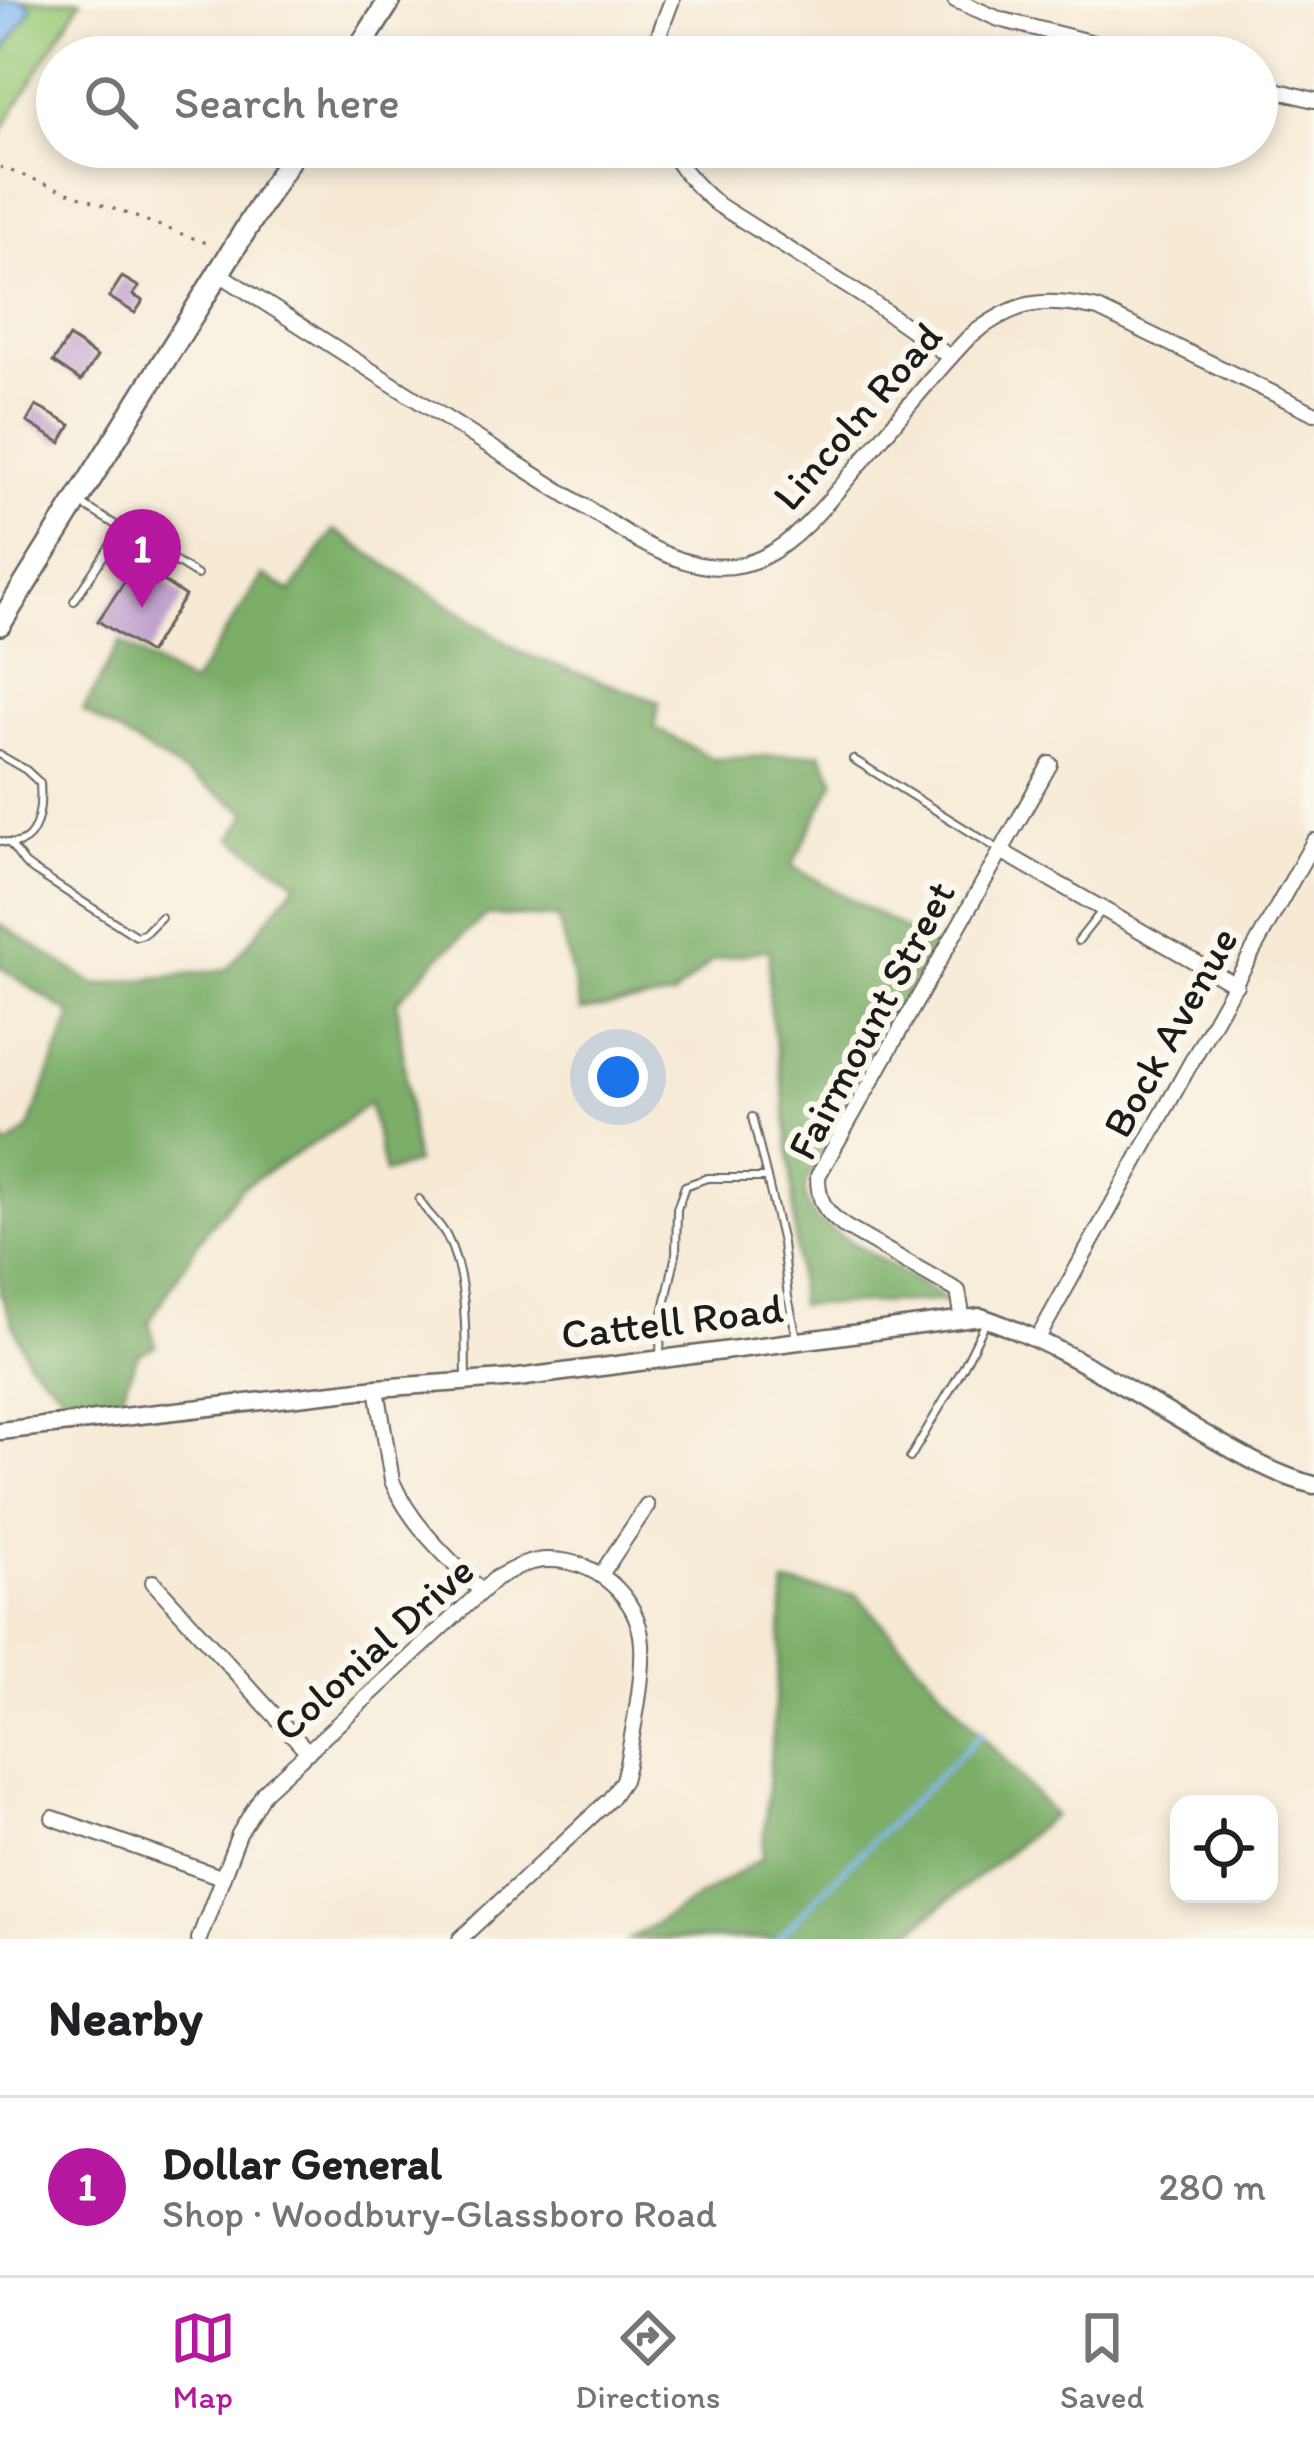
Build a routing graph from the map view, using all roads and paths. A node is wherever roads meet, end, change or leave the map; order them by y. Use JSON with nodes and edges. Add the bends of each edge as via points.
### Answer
{"nodes":[{"id":1,"x":390,"y":0,"type":"edge"},
{"id":2,"x":672,"y":0,"type":"edge"},
{"id":3,"x":956,"y":0,"type":"edge"},
{"id":4,"x":367,"y":36,"type":"edge"},
{"id":5,"x":658,"y":36,"type":"edge"},
{"id":6,"x":1066,"y":36,"type":"edge"},
{"id":7,"x":1278,"y":91,"type":"edge"},
{"id":8,"x":1314,"y":100,"type":"edge"},
{"id":9,"x":0,"y":167,"type":"edge"},
{"id":10,"x":284,"y":168,"type":"edge"},
{"id":11,"x":681,"y":168,"type":"edge"},
{"id":12,"x":231,"y":252,"type":"junction"},
{"id":13,"x":218,"y":273,"type":"junction"},
{"id":14,"x":950,"y":357,"type":"junction"},
{"id":15,"x":1314,"y":413,"type":"edge"},
{"id":16,"x":76,"y":501,"type":"junction"},
{"id":17,"x":121,"y":529,"type":"junction"},
{"id":18,"x":197,"y":575,"type":"dead end"},
{"id":19,"x":74,"y":602,"type":"dead end"},
{"id":20,"x":0,"y":624,"type":"edge"},
{"id":21,"x":0,"y":755,"type":"edge"},
{"id":22,"x":853,"y":759,"type":"dead end"},
{"id":23,"x":1050,"y":764,"type":"dead end"},
{"id":24,"x":0,"y":841,"type":"edge"},
{"id":25,"x":1314,"y":841,"type":"edge"},
{"id":26,"x":11,"y":845,"type":"junction"},
{"id":27,"x":1000,"y":850,"type":"junction"},
{"id":28,"x":1104,"y":909,"type":"junction"},
{"id":29,"x":160,"y":917,"type":"dead end"},
{"id":30,"x":1078,"y":941,"type":"dead end"},
{"id":31,"x":1236,"y":985,"type":"junction"},
{"id":32,"x":752,"y":1117,"type":"dead end"},
{"id":33,"x":767,"y":1178,"type":"junction"},
{"id":34,"x":419,"y":1199,"type":"dead end"},
{"id":35,"x":962,"y":1319,"type":"junction"},
{"id":36,"x":988,"y":1319,"type":"junction"},
{"id":37,"x":1038,"y":1338,"type":"junction"},
{"id":38,"x":798,"y":1342,"type":"junction"},
{"id":39,"x":660,"y":1360,"type":"junction"},
{"id":40,"x":466,"y":1382,"type":"junction"},
{"id":41,"x":377,"y":1388,"type":"junction"},
{"id":42,"x":0,"y":1431,"type":"edge"},
{"id":43,"x":910,"y":1458,"type":"dead end"},
{"id":44,"x":1314,"y":1485,"type":"edge"},
{"id":45,"x":647,"y":1506,"type":"dead end"},
{"id":46,"x":602,"y":1574,"type":"junction"},
{"id":47,"x":153,"y":1582,"type":"dead end"},
{"id":48,"x":481,"y":1591,"type":"junction"},
{"id":49,"x":308,"y":1752,"type":"junction"},
{"id":50,"x":53,"y":1818,"type":"dead end"},
{"id":51,"x":221,"y":1877,"type":"junction"},
{"id":52,"x":200,"y":1939,"type":"edge"},
{"id":53,"x":460,"y":1939,"type":"edge"}],
"edges":[{"from":1,"to":4,"type":"main road"},
{"from":2,"to":5,"type":"street"},
{"from":3,"to":6,"type":"street"},
{"from":7,"to":8,"type":"street"},
{"from":9,"to":12,"type":"path"},
{"from":10,"to":12,"type":"main road"},
{"from":11,"to":14,"type":"street","via":[[717,204]]},
{"from":12,"to":13,"type":"main road"},
{"from":13,"to":14,"type":"street","name":"Lincoln Road","via":[[637,540],[693,565],[756,561],[798,536]]},
{"from":13,"to":16,"type":"main road"},
{"from":14,"to":15,"type":"street","name":"Lincoln Road","via":[[991,320],[1042,300],[1070,303],[1098,309]]},
{"from":16,"to":17,"type":"lane"},
{"from":16,"to":20,"type":"main road"},
{"from":17,"to":18,"type":"lane"},
{"from":17,"to":19,"type":"lane"},
{"from":21,"to":26,"type":"lane","via":[[40,784],[41,812],[26,838]]},
{"from":22,"to":27,"type":"lane"},
{"from":23,"to":27,"type":"street","name":"Fairmount Street"},
{"from":24,"to":26,"type":"lane"},
{"from":25,"to":31,"type":"street","name":"Bock Avenue"},
{"from":26,"to":29,"type":"lane","via":[[36,872],[136,936]]},
{"from":27,"to":28,"type":"street"},
{"from":27,"to":35,"type":"street","name":"Fairmount Street","via":[[818,1176],[827,1214],[958,1291]]},
{"from":28,"to":30,"type":"lane"},
{"from":28,"to":31,"type":"street"},
{"from":31,"to":37,"type":"street","name":"Bock Avenue"},
{"from":32,"to":33,"type":"lane"},
{"from":33,"to":38,"type":"lane"},
{"from":33,"to":39,"type":"lane","via":[[686,1186]]},
{"from":34,"to":40,"type":"lane","via":[[453,1252]]},
{"from":35,"to":36,"type":"street","name":"Cattell Road"},
{"from":35,"to":38,"type":"street","name":"Cattell Road"},
{"from":36,"to":37,"type":"street","name":"Cattell Road"},
{"from":36,"to":43,"type":"lane"},
{"from":37,"to":44,"type":"street","name":"Cattell Road","via":[[1239,1454]]},
{"from":38,"to":39,"type":"street","name":"Cattell Road"},
{"from":39,"to":40,"type":"street","name":"Cattell Road"},
{"from":40,"to":41,"type":"street","name":"Cattell Road"},
{"from":41,"to":42,"type":"street","name":"Cattell Road"},
{"from":41,"to":48,"type":"street","via":[[398,1495]]},
{"from":45,"to":46,"type":"street"},
{"from":46,"to":48,"type":"street","name":"Colonial Drive","via":[[571,1562],[533,1562]]},
{"from":46,"to":53,"type":"street","via":[[634,1613],[642,1642],[622,1780]]},
{"from":47,"to":49,"type":"street"},
{"from":48,"to":49,"type":"street","name":"Colonial Drive"},
{"from":49,"to":51,"type":"street","name":"Colonial Drive","via":[[253,1808]]},
{"from":50,"to":51,"type":"street"},
{"from":51,"to":52,"type":"street","name":"Colonial Drive"}]}
